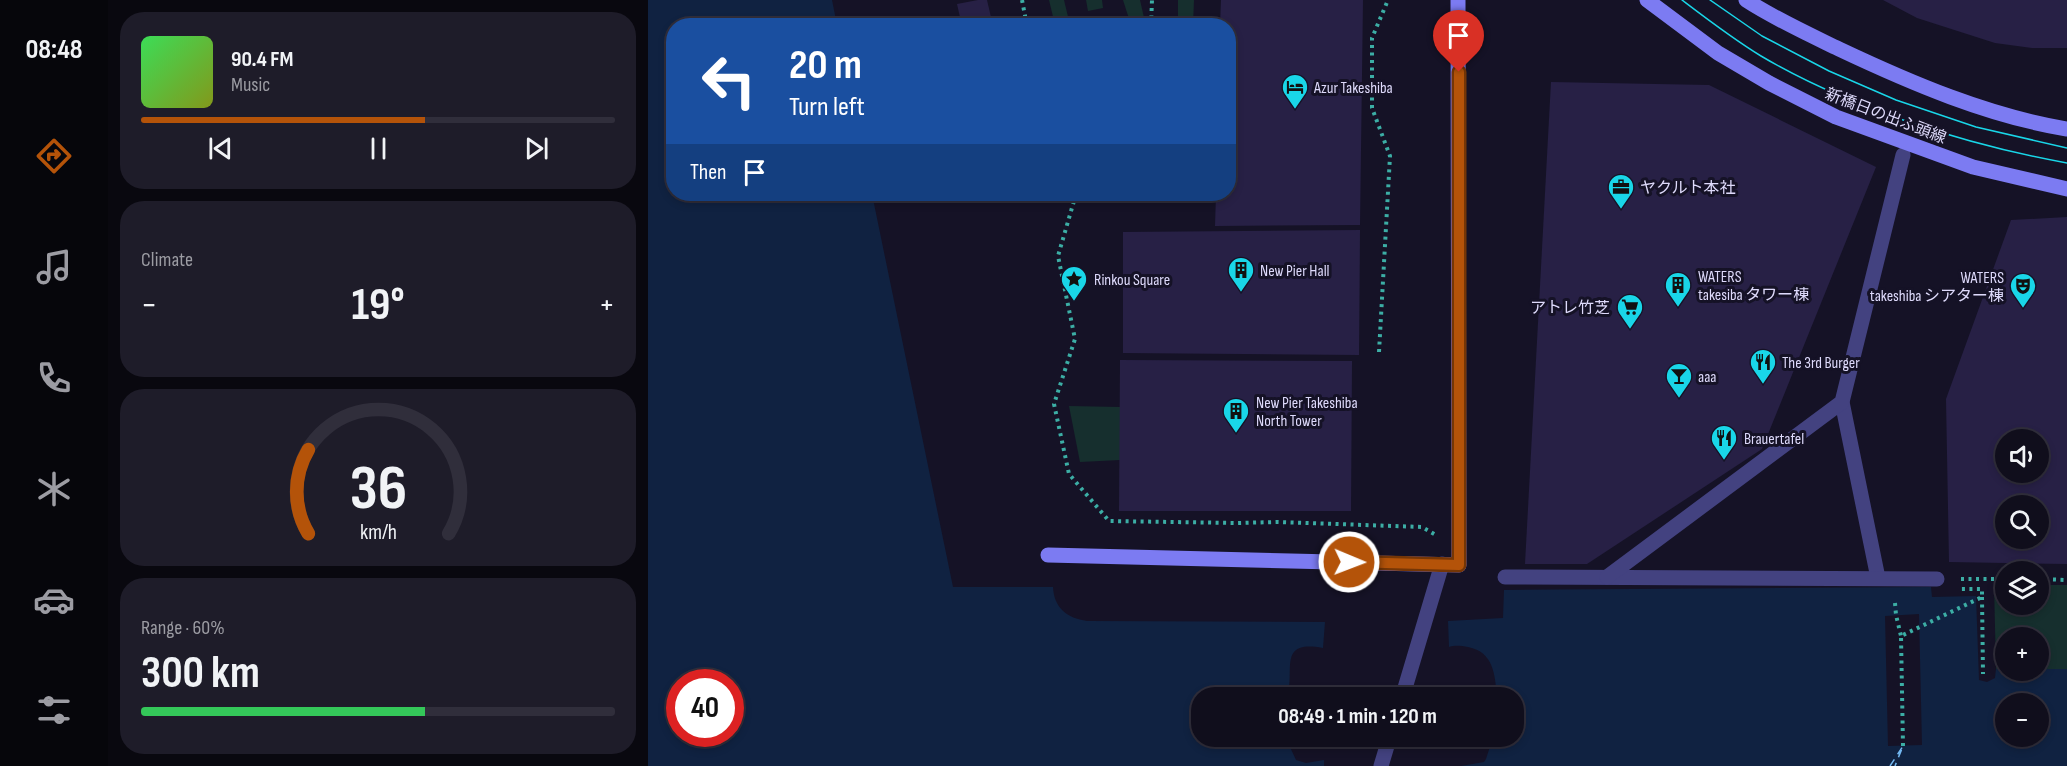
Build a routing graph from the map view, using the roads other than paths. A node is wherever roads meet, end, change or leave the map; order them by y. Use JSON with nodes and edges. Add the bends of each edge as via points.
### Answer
{"nodes":[{"id":1,"x":1458,"y":0,"type":"edge"},
{"id":2,"x":1647,"y":0,"type":"edge"},
{"id":3,"x":1746,"y":0,"type":"edge"},
{"id":4,"x":2067,"y":129,"type":"edge"},
{"id":5,"x":1903,"y":155,"type":"dead end"},
{"id":6,"x":2067,"y":189,"type":"edge"},
{"id":7,"x":1842,"y":402,"type":"junction"},
{"id":8,"x":1048,"y":555,"type":"dead end"},
{"id":9,"x":1442,"y":564,"type":"junction"},
{"id":10,"x":1506,"y":576,"type":"dead end"},
{"id":11,"x":1607,"y":577,"type":"junction"},
{"id":12,"x":1878,"y":578,"type":"junction"},
{"id":13,"x":1937,"y":579,"type":"road end"},
{"id":14,"x":1405,"y":687,"type":"edge"},
{"id":15,"x":1387,"y":747,"type":"edge"},
{"id":16,"x":1381,"y":766,"type":"edge"}],
"edges":[{"from":1,"to":9,"type":"street","via":[[1460,548],[1459,565]]},
{"from":2,"to":6,"type":"street","name":"新橋日の出ふ頭線","via":[[1718,53],[1836,117],[1973,167]]},
{"from":3,"to":4,"type":"street","via":[[1812,36],[1926,87],[1991,111]]},
{"from":5,"to":7,"type":"street"},
{"from":7,"to":11,"type":"street"},
{"from":7,"to":12,"type":"street"},
{"from":8,"to":9,"type":"street"},
{"from":9,"to":14,"type":"street"},
{"from":10,"to":11,"type":"street"},
{"from":11,"to":12,"type":"street"},
{"from":12,"to":13,"type":"street"},
{"from":15,"to":16,"type":"street"}]}
